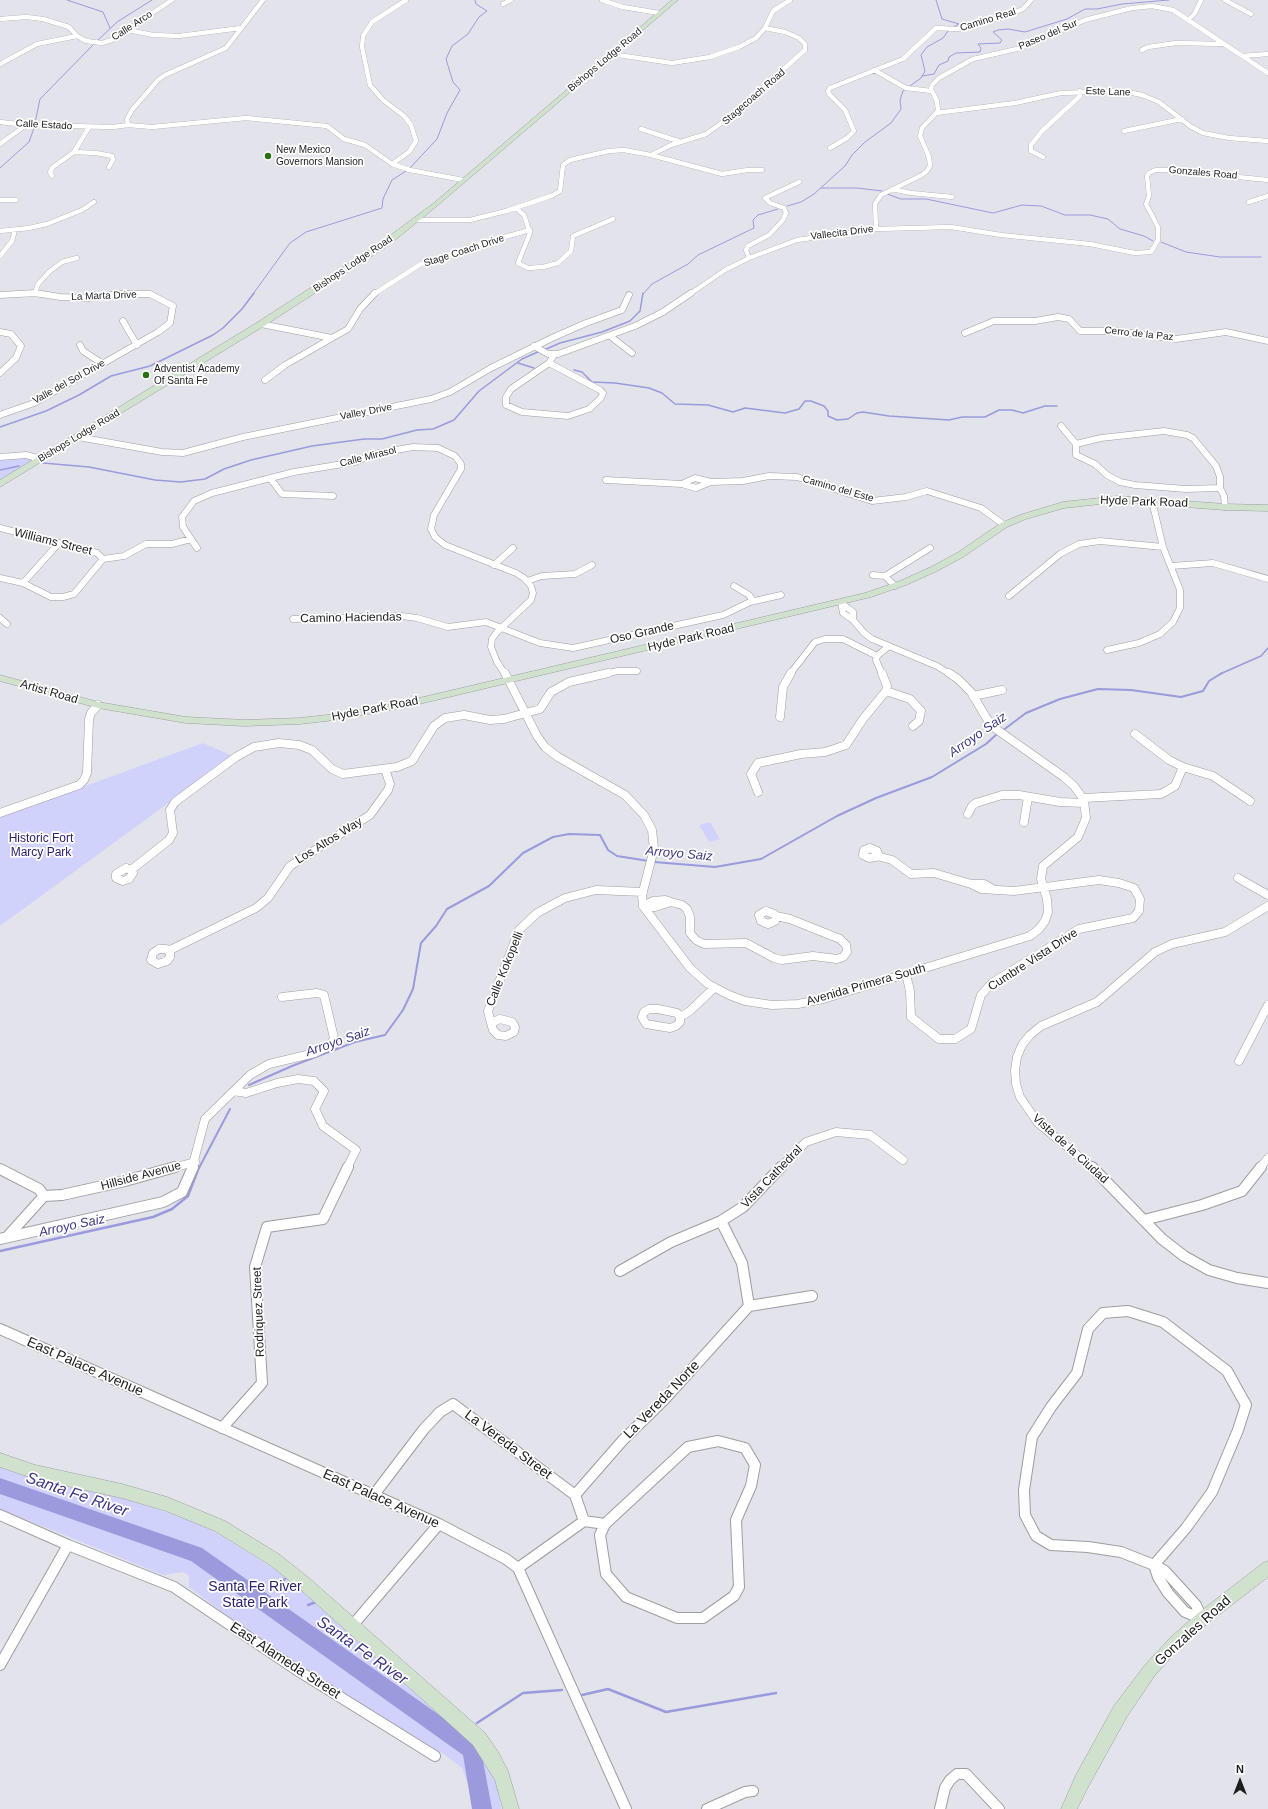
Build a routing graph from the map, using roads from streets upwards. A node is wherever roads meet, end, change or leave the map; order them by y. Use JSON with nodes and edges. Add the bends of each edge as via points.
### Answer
{"nodes":[{"id":1,"x":159,"y":0,"type":"edge"},
{"id":2,"x":263,"y":0,"type":"edge"},
{"id":3,"x":406,"y":0,"type":"edge"},
{"id":4,"x":511,"y":0,"type":"edge"},
{"id":5,"x":602,"y":0,"type":"edge"},
{"id":6,"x":675,"y":0,"type":"edge"},
{"id":7,"x":790,"y":0,"type":"edge"},
{"id":8,"x":1031,"y":0,"type":"edge"},
{"id":9,"x":1201,"y":0,"type":"edge"},
{"id":10,"x":1225,"y":0,"type":"edge"},
{"id":11,"x":170,"y":1,"type":"edge"},
{"id":12,"x":502,"y":4,"type":"dead end"},
{"id":13,"x":659,"y":13,"type":"junction"},
{"id":14,"x":1251,"y":14,"type":"dead end"},
{"id":15,"x":0,"y":18,"type":"edge"},
{"id":16,"x":1189,"y":19,"type":"junction"},
{"id":17,"x":241,"y":28,"type":"junction"},
{"id":18,"x":765,"y":28,"type":"junction"},
{"id":19,"x":128,"y":30,"type":"junction"},
{"id":20,"x":78,"y":36,"type":"junction"},
{"id":21,"x":1226,"y":44,"type":"junction"},
{"id":22,"x":1142,"y":50,"type":"dead end"},
{"id":23,"x":611,"y":54,"type":"junction"},
{"id":24,"x":1268,"y":54,"type":"edge"},
{"id":25,"x":1242,"y":56,"type":"junction"},
{"id":26,"x":0,"y":64,"type":"edge"},
{"id":27,"x":874,"y":70,"type":"junction"},
{"id":28,"x":1268,"y":73,"type":"edge"},
{"id":29,"x":931,"y":91,"type":"junction"},
{"id":30,"x":1080,"y":91,"type":"junction"},
{"id":31,"x":936,"y":113,"type":"junction"},
{"id":32,"x":1182,"y":119,"type":"junction"},
{"id":33,"x":0,"y":122,"type":"edge"},
{"id":34,"x":26,"y":125,"type":"junction"},
{"id":35,"x":128,"y":125,"type":"junction"},
{"id":36,"x":89,"y":126,"type":"junction"},
{"id":37,"x":641,"y":129,"type":"dead end"},
{"id":38,"x":1124,"y":131,"type":"dead end"},
{"id":39,"x":1268,"y":141,"type":"edge"},
{"id":40,"x":681,"y":142,"type":"junction"},
{"id":41,"x":0,"y":143,"type":"edge"},
{"id":42,"x":830,"y":148,"type":"dead end"},
{"id":43,"x":74,"y":152,"type":"junction"},
{"id":44,"x":651,"y":155,"type":"junction"},
{"id":45,"x":1043,"y":157,"type":"dead end"},
{"id":46,"x":392,"y":164,"type":"junction"},
{"id":47,"x":109,"y":167,"type":"dead end"},
{"id":48,"x":762,"y":170,"type":"dead end"},
{"id":49,"x":52,"y":176,"type":"dead end"},
{"id":50,"x":463,"y":180,"type":"junction"},
{"id":51,"x":1267,"y":180,"type":"edge"},
{"id":52,"x":799,"y":182,"type":"dead end"},
{"id":53,"x":1268,"y":187,"type":"edge"},
{"id":54,"x":892,"y":189,"type":"junction"},
{"id":55,"x":1268,"y":196,"type":"edge"},
{"id":56,"x":952,"y":198,"type":"dead end"},
{"id":57,"x":0,"y":200,"type":"edge"},
{"id":58,"x":16,"y":200,"type":"dead end"},
{"id":59,"x":94,"y":202,"type":"dead end"},
{"id":60,"x":1249,"y":202,"type":"dead end"},
{"id":61,"x":516,"y":208,"type":"junction"},
{"id":62,"x":613,"y":218,"type":"dead end"},
{"id":63,"x":416,"y":220,"type":"junction"},
{"id":64,"x":1158,"y":227,"type":"joint"},
{"id":65,"x":876,"y":229,"type":"junction"},
{"id":66,"x":15,"y":230,"type":"junction"},
{"id":67,"x":530,"y":230,"type":"junction"},
{"id":68,"x":0,"y":231,"type":"edge"},
{"id":69,"x":0,"y":256,"type":"edge"},
{"id":70,"x":77,"y":258,"type":"dead end"},
{"id":71,"x":749,"y":258,"type":"junction"},
{"id":72,"x":35,"y":293,"type":"junction"},
{"id":73,"x":0,"y":295,"type":"edge"},
{"id":74,"x":629,"y":295,"type":"dead end"},
{"id":75,"x":123,"y":321,"type":"dead end"},
{"id":76,"x":261,"y":324,"type":"junction"},
{"id":77,"x":0,"y":332,"type":"edge"},
{"id":78,"x":965,"y":333,"type":"dead end"},
{"id":79,"x":610,"y":336,"type":"junction"},
{"id":80,"x":332,"y":338,"type":"junction"},
{"id":81,"x":1268,"y":341,"type":"edge"},
{"id":82,"x":80,"y":344,"type":"dead end"},
{"id":83,"x":137,"y":345,"type":"junction"},
{"id":84,"x":534,"y":346,"type":"junction"},
{"id":85,"x":632,"y":353,"type":"dead end"},
{"id":86,"x":554,"y":355,"type":"junction"},
{"id":87,"x":548,"y":363,"type":"junction"},
{"id":88,"x":103,"y":364,"type":"junction"},
{"id":89,"x":0,"y":373,"type":"edge"},
{"id":90,"x":265,"y":380,"type":"dead end"},
{"id":91,"x":0,"y":415,"type":"edge"},
{"id":92,"x":1061,"y":426,"type":"dead end"},
{"id":93,"x":78,"y":437,"type":"junction"},
{"id":94,"x":1076,"y":444,"type":"junction"},
{"id":95,"x":0,"y":457,"type":"edge"},
{"id":96,"x":41,"y":459,"type":"junction"},
{"id":97,"x":270,"y":478,"type":"junction"},
{"id":98,"x":606,"y":480,"type":"dead end"},
{"id":99,"x":0,"y":484,"type":"edge"},
{"id":100,"x":1220,"y":488,"type":"junction"},
{"id":101,"x":333,"y":496,"type":"dead end"},
{"id":102,"x":1152,"y":501,"type":"junction"},
{"id":103,"x":1225,"y":507,"type":"junction"},
{"id":104,"x":1268,"y":508,"type":"edge"},
{"id":105,"x":1004,"y":525,"type":"junction"},
{"id":106,"x":1,"y":530,"type":"edge"},
{"id":107,"x":191,"y":539,"type":"junction"},
{"id":108,"x":59,"y":543,"type":"junction"},
{"id":109,"x":1163,"y":547,"type":"junction"},
{"id":110,"x":197,"y":548,"type":"dead end"},
{"id":111,"x":513,"y":548,"type":"dead end"},
{"id":112,"x":930,"y":548,"type":"dead end"},
{"id":113,"x":103,"y":559,"type":"junction"},
{"id":114,"x":494,"y":565,"type":"junction"},
{"id":115,"x":592,"y":565,"type":"dead end"},
{"id":116,"x":1171,"y":566,"type":"junction"},
{"id":117,"x":873,"y":575,"type":"dead end"},
{"id":118,"x":885,"y":576,"type":"junction"},
{"id":119,"x":0,"y":578,"type":"edge"},
{"id":120,"x":1268,"y":579,"type":"edge"},
{"id":121,"x":527,"y":581,"type":"junction"},
{"id":122,"x":23,"y":583,"type":"junction"},
{"id":123,"x":734,"y":586,"type":"dead end"},
{"id":124,"x":895,"y":586,"type":"junction"},
{"id":125,"x":781,"y":595,"type":"dead end"},
{"id":126,"x":1009,"y":596,"type":"dead end"},
{"id":127,"x":753,"y":601,"type":"junction"},
{"id":128,"x":841,"y":602,"type":"junction"},
{"id":129,"x":0,"y":618,"type":"edge"},
{"id":130,"x":293,"y":619,"type":"dead end"},
{"id":131,"x":7,"y":624,"type":"dead end"},
{"id":132,"x":502,"y":628,"type":"junction"},
{"id":133,"x":889,"y":646,"type":"junction"},
{"id":134,"x":1107,"y":650,"type":"dead end"},
{"id":135,"x":877,"y":656,"type":"junction"},
{"id":136,"x":637,"y":671,"type":"dead end"},
{"id":137,"x":0,"y":678,"type":"edge"},
{"id":138,"x":508,"y":680,"type":"junction"},
{"id":139,"x":1002,"y":690,"type":"dead end"},
{"id":140,"x":886,"y":691,"type":"junction"},
{"id":141,"x":973,"y":696,"type":"junction"},
{"id":142,"x":98,"y":705,"type":"junction"},
{"id":143,"x":525,"y":713,"type":"junction"},
{"id":144,"x":780,"y":717,"type":"dead end"},
{"id":145,"x":913,"y":726,"type":"dead end"},
{"id":146,"x":1135,"y":734,"type":"dead end"},
{"id":147,"x":1183,"y":767,"type":"junction"},
{"id":148,"x":385,"y":769,"type":"junction"},
{"id":149,"x":758,"y":792,"type":"dead end"},
{"id":150,"x":1028,"y":797,"type":"junction"},
{"id":151,"x":1083,"y":800,"type":"junction"},
{"id":152,"x":1250,"y":801,"type":"dead end"},
{"id":153,"x":0,"y":813,"type":"edge"},
{"id":154,"x":968,"y":814,"type":"dead end"},
{"id":155,"x":1024,"y":822,"type":"dead end"},
{"id":156,"x":877,"y":856,"type":"dead end"},
{"id":157,"x":131,"y":870,"type":"dead end"},
{"id":158,"x":1238,"y":878,"type":"dead end"},
{"id":159,"x":1043,"y":888,"type":"junction"},
{"id":160,"x":643,"y":892,"type":"junction"},
{"id":161,"x":1268,"y":895,"type":"edge"},
{"id":162,"x":643,"y":906,"type":"junction"},
{"id":163,"x":1268,"y":906,"type":"edge"},
{"id":164,"x":776,"y":916,"type":"dead end"},
{"id":165,"x":168,"y":951,"type":"dead end"},
{"id":166,"x":906,"y":974,"type":"junction"},
{"id":167,"x":714,"y":988,"type":"junction"},
{"id":168,"x":282,"y":997,"type":"dead end"},
{"id":169,"x":1268,"y":1005,"type":"edge"},
{"id":170,"x":680,"y":1017,"type":"dead end"},
{"id":171,"x":490,"y":1023,"type":"dead end"},
{"id":172,"x":1239,"y":1061,"type":"dead end"},
{"id":173,"x":234,"y":1091,"type":"junction"},
{"id":174,"x":1268,"y":1158,"type":"edge"},
{"id":175,"x":903,"y":1160,"type":"dead end"},
{"id":176,"x":195,"y":1162,"type":"junction"},
{"id":177,"x":0,"y":1170,"type":"edge"},
{"id":178,"x":44,"y":1196,"type":"junction"},
{"id":179,"x":1144,"y":1220,"type":"junction"},
{"id":180,"x":721,"y":1221,"type":"junction"},
{"id":181,"x":4,"y":1238,"type":"edge"},
{"id":182,"x":620,"y":1271,"type":"dead end"},
{"id":183,"x":1268,"y":1283,"type":"edge"},
{"id":184,"x":812,"y":1296,"type":"dead end"},
{"id":185,"x":749,"y":1306,"type":"junction"},
{"id":186,"x":0,"y":1329,"type":"edge"},
{"id":187,"x":222,"y":1428,"type":"junction"},
{"id":188,"x":0,"y":1460,"type":"edge"},
{"id":189,"x":575,"y":1495,"type":"junction"},
{"id":190,"x":373,"y":1496,"type":"junction"},
{"id":191,"x":0,"y":1515,"type":"edge"},
{"id":192,"x":584,"y":1521,"type":"junction"},
{"id":193,"x":438,"y":1524,"type":"junction"},
{"id":194,"x":605,"y":1524,"type":"junction"},
{"id":195,"x":68,"y":1545,"type":"junction"},
{"id":196,"x":1154,"y":1565,"type":"junction"},
{"id":197,"x":518,"y":1568,"type":"junction"},
{"id":198,"x":1268,"y":1568,"type":"edge"},
{"id":199,"x":1202,"y":1619,"type":"junction"},
{"id":200,"x":352,"y":1626,"type":"junction"},
{"id":201,"x":0,"y":1665,"type":"edge"},
{"id":202,"x":435,"y":1756,"type":"dead end"},
{"id":203,"x":753,"y":1791,"type":"dead end"},
{"id":204,"x":511,"y":1809,"type":"edge"},
{"id":205,"x":626,"y":1809,"type":"edge"},
{"id":206,"x":707,"y":1809,"type":"edge"},
{"id":207,"x":940,"y":1809,"type":"edge"},
{"id":208,"x":999,"y":1809,"type":"edge"},
{"id":209,"x":1069,"y":1809,"type":"edge"}],
"edges":[{"from":1,"to":11,"type":"street"},
{"from":2,"to":17,"type":"street"},
{"from":3,"to":46,"type":"street","via":[[372,22],[363,36],[362,47],[370,85],[383,100],[404,116],[411,125],[416,141],[409,152]]},
{"from":4,"to":12,"type":"street"},
{"from":5,"to":13,"type":"street","via":[[623,7]]},
{"from":6,"to":13,"type":"street","name":"Bishops Lodge Road"},
{"from":7,"to":18,"type":"street","via":[[773,11]]},
{"from":8,"to":27,"type":"street","name":"Camino Real","via":[[1023,9],[1000,18],[957,30],[936,28],[903,59]]},
{"from":9,"to":16,"type":"street"},
{"from":10,"to":14,"type":"street"},
{"from":11,"to":19,"type":"street","name":"Calle Arco"},
{"from":13,"to":23,"type":"street","name":"Bishops Lodge Road"},
{"from":15,"to":20,"type":"street","name":"Calle Arco","via":[[43,19],[69,27]]},
{"from":16,"to":21,"type":"street","name":"Paseo del Sur"},
{"from":16,"to":29,"type":"street","name":"Paseo del Sur","via":[[1173,10],[1152,6],[1132,8],[1085,20],[1021,48],[968,61],[936,79]]},
{"from":17,"to":19,"type":"street","via":[[179,36],[152,35]]},
{"from":17,"to":35,"type":"street","via":[[226,48],[158,80],[126,119]]},
{"from":18,"to":23,"type":"street","via":[[756,38],[743,46],[693,61],[664,62]]},
{"from":18,"to":40,"type":"street","name":"Stagecoach Road","via":[[799,38],[805,44],[805,50],[718,127]]},
{"from":19,"to":20,"type":"street","name":"Calle Arco","via":[[102,43],[86,41]]},
{"from":20,"to":26,"type":"street","via":[[37,44]]},
{"from":21,"to":22,"type":"street","via":[[1176,43]]},
{"from":21,"to":25,"type":"street","name":"Paseo del Sur"},
{"from":23,"to":50,"type":"street","name":"Bishops Lodge Road"},
{"from":24,"to":25,"type":"street"},
{"from":25,"to":28,"type":"street","name":"Paseo del Sur"},
{"from":27,"to":29,"type":"street","via":[[904,88]]},
{"from":27,"to":42,"type":"street","name":"Camino Real","via":[[828,91],[845,110],[854,131],[844,141]]},
{"from":29,"to":31,"type":"street","via":[[938,102]]},
{"from":30,"to":31,"type":"street","name":"Este Lane","via":[[1056,93],[1015,103]]},
{"from":30,"to":32,"type":"street","name":"Este Lane","via":[[1118,90],[1137,94],[1162,104]]},
{"from":30,"to":45,"type":"street","via":[[1080,96],[1042,131],[1032,145],[1030,149]]},
{"from":31,"to":54,"type":"street","via":[[922,128],[920,134],[920,141],[930,160],[929,168],[920,176]]},
{"from":32,"to":38,"type":"street"},
{"from":32,"to":39,"type":"street","name":"Este Lane","via":[[1193,128],[1207,134]]},
{"from":33,"to":34,"type":"street","name":"Calle Estado"},
{"from":34,"to":36,"type":"street","name":"Calle Estado"},
{"from":34,"to":41,"type":"street"},
{"from":35,"to":36,"type":"street","name":"Calle Estado"},
{"from":35,"to":46,"type":"street","name":"Calle Estado","via":[[152,127],[246,118],[327,126],[344,139],[365,145]]},
{"from":36,"to":43,"type":"street","name":"Calle Estado"},
{"from":37,"to":40,"type":"street"},
{"from":40,"to":44,"type":"street","name":"Stagecoach Road"},
{"from":43,"to":47,"type":"street","via":[[112,156],[114,160]]},
{"from":43,"to":49,"type":"street","name":"Calle Estado","via":[[52,167]]},
{"from":44,"to":48,"type":"street","via":[[722,174]]},
{"from":44,"to":61,"type":"street","via":[[624,150],[570,160],[563,165],[560,191]]},
{"from":46,"to":50,"type":"street","name":"Calle Estado"},
{"from":50,"to":63,"type":"street","name":"Bishops Lodge Road"},
{"from":51,"to":53,"type":"street"},
{"from":51,"to":64,"type":"street","name":"Gonzales Road","via":[[1168,170],[1151,172],[1146,176],[1149,196],[1146,204]]},
{"from":52,"to":71,"type":"street","via":[[765,198],[770,203],[784,208],[786,213],[769,235],[748,246],[746,250]]},
{"from":54,"to":56,"type":"street"},
{"from":54,"to":65,"type":"street","via":[[881,195],[875,204]]},
{"from":55,"to":60,"type":"street"},
{"from":57,"to":58,"type":"street"},
{"from":59,"to":66,"type":"street","via":[[64,218]]},
{"from":61,"to":63,"type":"street","via":[[474,219]]},
{"from":61,"to":67,"type":"street","via":[[524,215]]},
{"from":62,"to":67,"type":"street","via":[[575,235],[568,255],[558,264],[543,267],[525,267],[518,263]]},
{"from":63,"to":76,"type":"street","name":"Bishops Lodge Road","via":[[358,262]]},
{"from":64,"to":65,"type":"street","name":"Vallecita Drive","via":[[1158,240],[1151,252],[1135,253],[1084,243],[951,228]]},
{"from":65,"to":71,"type":"street","name":"Vallecita Drive","via":[[797,240]]},
{"from":66,"to":68,"type":"street"},
{"from":66,"to":69,"type":"street","via":[[12,241]]},
{"from":67,"to":80,"type":"street","name":"Stage Coach Drive","via":[[421,264],[378,290],[360,309],[348,329]]},
{"from":70,"to":72,"type":"street","via":[[62,262],[49,272],[38,284]]},
{"from":71,"to":79,"type":"street","name":"Vallecita Drive","via":[[716,275],[655,316]]},
{"from":72,"to":73,"type":"street","name":"La Marta Drive"},
{"from":72,"to":83,"type":"street","name":"La Marta Drive","via":[[88,298],[118,294],[150,294],[173,306],[170,323]]},
{"from":74,"to":84,"type":"street","name":"Valley Drive","via":[[622,310]]},
{"from":75,"to":83,"type":"street"},
{"from":76,"to":80,"type":"street"},
{"from":76,"to":93,"type":"street","name":"Bishops Lodge Road"},
{"from":77,"to":89,"type":"street","via":[[11,334],[21,346],[16,358]]},
{"from":78,"to":81,"type":"street","name":"Cerro de la Paz","via":[[994,321],[1035,321],[1055,317],[1069,319],[1077,333],[1117,331],[1172,339],[1226,332]]},
{"from":79,"to":85,"type":"street"},
{"from":79,"to":86,"type":"street","name":"Vallecita Drive"},
{"from":80,"to":90,"type":"street","name":"Stage Coach Drive","via":[[285,365]]},
{"from":82,"to":88,"type":"street","via":[[82,351]]},
{"from":83,"to":88,"type":"street","name":"Valle del Sol Drive"},
{"from":84,"to":86,"type":"street"},
{"from":84,"to":93,"type":"street","name":"Valley Drive","via":[[435,398],[243,437],[188,452],[166,453]]},
{"from":86,"to":87,"type":"street"},
{"from":87,"to":87,"type":"street","via":[[511,389],[506,397],[506,405],[522,412],[568,416],[589,409],[601,398],[603,393],[600,390]]},
{"from":88,"to":91,"type":"street","name":"Valle del Sol Drive","via":[[34,403]]},
{"from":92,"to":94,"type":"street"},
{"from":93,"to":96,"type":"street","name":"Bishops Lodge Road"},
{"from":94,"to":100,"type":"street","via":[[1076,456],[1096,464],[1107,475],[1125,483],[1186,489]]},
{"from":94,"to":100,"type":"street","via":[[1101,438],[1164,431],[1184,434],[1193,438],[1215,464],[1220,477]]},
{"from":95,"to":96,"type":"street","via":[[26,455]]},
{"from":96,"to":99,"type":"street","name":"Bishops Lodge Road"},
{"from":97,"to":101,"type":"street","via":[[282,494]]},
{"from":97,"to":107,"type":"street","name":"Calle Mirasol","via":[[212,493],[194,501],[182,520]]},
{"from":97,"to":114,"type":"street","name":"Calle Mirasol","via":[[355,462],[374,454],[412,447],[431,447],[448,451],[458,458],[461,469],[434,515],[431,524],[433,533],[450,548]]},
{"from":98,"to":105,"type":"street","name":"Camino del Este","via":[[682,484],[696,488],[711,482],[743,481],[769,476],[797,477],[872,501],[906,497],[927,491],[981,508]]},
{"from":100,"to":103,"type":"street"},
{"from":102,"to":103,"type":"street","name":"Hyde Park Road"},
{"from":102,"to":105,"type":"street","name":"Hyde Park Road","via":[[1118,499],[1063,505]]},
{"from":102,"to":109,"type":"street"},
{"from":103,"to":104,"type":"street","name":"Hyde Park Road"},
{"from":105,"to":124,"type":"street","name":"Hyde Park Road","via":[[952,560]]},
{"from":106,"to":108,"type":"street","name":"Williams Street"},
{"from":107,"to":110,"type":"street","name":"Calle Mirasol"},
{"from":107,"to":113,"type":"street","via":[[172,544],[146,544],[124,556]]},
{"from":108,"to":113,"type":"street","name":"Williams Street","via":[[97,553]]},
{"from":108,"to":122,"type":"street"},
{"from":109,"to":116,"type":"street"},
{"from":109,"to":126,"type":"street","via":[[1100,542],[1079,544],[1060,554]]},
{"from":111,"to":114,"type":"street"},
{"from":112,"to":118,"type":"street"},
{"from":113,"to":122,"type":"street","via":[[74,594],[51,597]]},
{"from":114,"to":121,"type":"street","name":"Calle Mirasol","via":[[516,573]]},
{"from":115,"to":121,"type":"street","via":[[575,574],[539,577]]},
{"from":116,"to":120,"type":"street","via":[[1213,563]]},
{"from":116,"to":134,"type":"street","via":[[1180,590],[1180,608],[1173,622],[1160,634],[1139,643]]},
{"from":117,"to":118,"type":"street"},
{"from":118,"to":124,"type":"street"},
{"from":119,"to":122,"type":"street"},
{"from":121,"to":132,"type":"street","via":[[532,589],[531,600]]},
{"from":123,"to":127,"type":"street","via":[[749,595]]},
{"from":124,"to":128,"type":"street","name":"Hyde Park Road"},
{"from":125,"to":127,"type":"street","name":"Oso Grande"},
{"from":127,"to":132,"type":"street","name":"Oso Grande","via":[[723,615],[579,647],[545,644]]},
{"from":128,"to":133,"type":"street","via":[[843,612],[868,636]]},
{"from":128,"to":138,"type":"street","name":"Hyde Park Road"},
{"from":129,"to":131,"type":"street"},
{"from":130,"to":132,"type":"street","name":"Camino Haciendas","via":[[396,615],[448,627],[483,622]]},
{"from":132,"to":138,"type":"street","via":[[494,635],[491,645],[492,652]]},
{"from":133,"to":135,"type":"street"},
{"from":133,"to":141,"type":"street","via":[[946,671],[961,682]]},
{"from":135,"to":140,"type":"street","via":[[876,663],[885,680]]},
{"from":135,"to":144,"type":"street","via":[[843,639],[815,642],[788,676],[783,687]]},
{"from":136,"to":143,"type":"street","via":[[614,672],[565,683],[551,692],[541,708]]},
{"from":137,"to":142,"type":"street","name":"Artist Road"},
{"from":138,"to":142,"type":"street","name":"Hyde Park Road","via":[[398,706],[300,721],[245,723],[186,720]]},
{"from":138,"to":143,"type":"street"},
{"from":139,"to":141,"type":"street"},
{"from":140,"to":145,"type":"street","via":[[910,699],[921,712],[919,721]]},
{"from":140,"to":149,"type":"street","via":[[846,745],[824,752],[758,763],[751,774]]},
{"from":141,"to":151,"type":"street","via":[[996,729],[1064,777]]},
{"from":142,"to":153,"type":"street","via":[[89,719],[87,773],[84,780],[79,785]]},
{"from":143,"to":148,"type":"street","via":[[497,720],[464,715],[445,718],[434,726],[412,761]]},
{"from":143,"to":160,"type":"street","via":[[539,740],[549,750],[617,789],[634,802],[650,825],[654,839],[654,854]]},
{"from":146,"to":147,"type":"street","via":[[1161,756]]},
{"from":147,"to":151,"type":"street","via":[[1177,783],[1172,789],[1161,794]]},
{"from":147,"to":152,"type":"street","via":[[1213,776]]},
{"from":148,"to":157,"type":"street","via":[[340,773],[312,750],[299,745],[279,742],[254,747],[236,757],[175,802],[170,812],[171,838]]},
{"from":148,"to":165,"type":"street","name":"Los Altos Way","via":[[390,784],[370,815],[290,866],[268,898],[256,908]]},
{"from":150,"to":151,"type":"street","via":[[1060,802]]},
{"from":150,"to":154,"type":"street","via":[[997,796],[976,803]]},
{"from":150,"to":155,"type":"street"},
{"from":151,"to":159,"type":"street","name":"Avenida Primera South","via":[[1086,818],[1083,828],[1074,841],[1043,866]]},
{"from":156,"to":159,"type":"street","name":"Cumbre Vista Drive","via":[[892,860],[911,874],[934,873],[971,884],[981,890],[1014,891]]},
{"from":158,"to":161,"type":"street"},
{"from":159,"to":166,"type":"street","name":"Avenida Primera South","via":[[1048,904],[1047,917],[1039,929],[1030,936]]},
{"from":159,"to":166,"type":"street","name":"Cumbre Vista Drive","via":[[1099,880],[1119,883],[1134,888],[1140,899],[1139,912],[1133,918],[1079,929],[992,983],[980,996],[971,1029],[955,1040],[939,1039],[911,1017],[910,991]]},
{"from":160,"to":162,"type":"street"},
{"from":160,"to":171,"type":"street","name":"Calle Kokopelli","via":[[596,890],[565,898],[537,913],[519,930],[488,1011]]},
{"from":162,"to":164,"type":"street","via":[[655,907],[671,902],[682,905],[690,917],[690,933],[704,944],[746,942],[782,960],[813,956],[836,959],[847,952],[846,945],[840,939]]},
{"from":162,"to":167,"type":"street","name":"Avenida Primera South","via":[[690,968]]},
{"from":163,"to":179,"type":"street","name":"Vista de la Ciudad","via":[[1225,932],[1172,944],[1154,952],[1097,1002],[1041,1026],[1022,1045],[1017,1057],[1016,1084],[1020,1097],[1038,1123],[1090,1165]]},
{"from":166,"to":167,"type":"street","name":"Avenida Primera South","via":[[823,999],[790,1005],[745,1001]]},
{"from":167,"to":170,"type":"street"},
{"from":168,"to":173,"type":"street","name":"Hillside Avenue","via":[[317,993],[324,995],[334,1038],[331,1045],[316,1053],[268,1064],[250,1075]]},
{"from":169,"to":172,"type":"street"},
{"from":173,"to":176,"type":"street","name":"Hillside Avenue","via":[[205,1119]]},
{"from":173,"to":187,"type":"street","name":"Rodriquez Street","via":[[246,1093],[298,1079],[314,1081],[324,1091],[315,1109],[323,1126],[356,1150],[323,1219],[267,1227],[255,1267],[262,1383]]},
{"from":174,"to":179,"type":"street","via":[[1242,1191],[1202,1205]]},
{"from":175,"to":180,"type":"street","name":"Vista Cathedral","via":[[870,1135],[836,1132],[806,1142],[743,1207]]},
{"from":176,"to":178,"type":"street","name":"Hillside Avenue","via":[[125,1181],[62,1195]]},
{"from":176,"to":181,"type":"street","via":[[182,1192],[163,1202]]},
{"from":177,"to":178,"type":"street","via":[[39,1189]]},
{"from":178,"to":181,"type":"street"},
{"from":179,"to":183,"type":"street","name":"Vista de la Ciudad","via":[[1162,1239],[1184,1256],[1209,1270]]},
{"from":180,"to":182,"type":"street","name":"Vista Cathedral","via":[[671,1242]]},
{"from":180,"to":185,"type":"street","via":[[742,1263]]},
{"from":184,"to":185,"type":"street"},
{"from":185,"to":189,"type":"street","name":"La Vereda Norte"},
{"from":186,"to":187,"type":"street","name":"East Palace Avenue"},
{"from":187,"to":190,"type":"street","name":"East Palace Avenue"},
{"from":188,"to":200,"type":"street","via":[[55,1477],[145,1496],[220,1526],[275,1560]]},
{"from":189,"to":190,"type":"street","name":"La Vereda Street","via":[[453,1404],[440,1412],[424,1429]]},
{"from":189,"to":192,"type":"street"},
{"from":190,"to":193,"type":"street","name":"East Palace Avenue"},
{"from":191,"to":195,"type":"street","name":"East Alameda Street"},
{"from":192,"to":194,"type":"street"},
{"from":192,"to":197,"type":"street"},
{"from":193,"to":197,"type":"street","name":"East Palace Avenue"},
{"from":193,"to":200,"type":"street"},
{"from":194,"to":194,"type":"street","via":[[688,1447],[718,1441],[745,1448],[755,1465],[751,1486],[736,1520],[739,1587],[734,1596],[703,1618],[677,1618],[626,1597],[606,1574],[600,1535]]},
{"from":195,"to":201,"type":"street"},
{"from":195,"to":202,"type":"street","name":"East Alameda Street","via":[[174,1587],[300,1672]]},
{"from":196,"to":196,"type":"street","via":[[1121,1552],[1051,1545],[1036,1536],[1025,1515],[1024,1490],[1032,1437],[1051,1406],[1077,1373],[1088,1329],[1103,1313],[1128,1311],[1163,1322],[1227,1371],[1246,1405],[1212,1492],[1186,1528]]},
{"from":196,"to":199,"type":"street","via":[[1168,1593],[1184,1612]]},
{"from":197,"to":205,"type":"street"},
{"from":198,"to":199,"type":"street","name":"Gonzales Road"},
{"from":199,"to":209,"type":"street","name":"Gonzales Road","via":[[1175,1643],[1139,1684],[1114,1723]]},
{"from":200,"to":204,"type":"street","via":[[479,1739],[502,1777]]},
{"from":203,"to":206,"type":"street"},
{"from":207,"to":208,"type":"street","via":[[945,1788],[950,1780],[957,1774],[966,1774]]}]}
